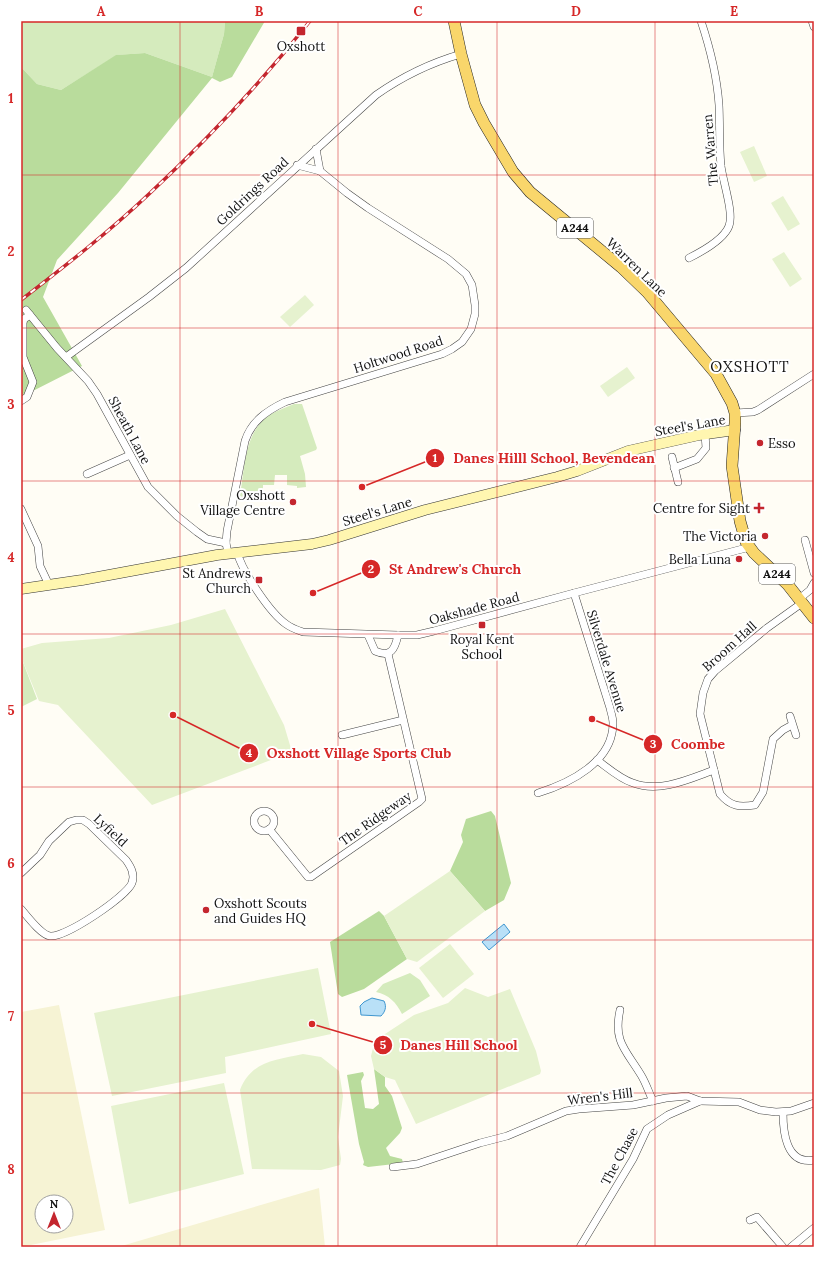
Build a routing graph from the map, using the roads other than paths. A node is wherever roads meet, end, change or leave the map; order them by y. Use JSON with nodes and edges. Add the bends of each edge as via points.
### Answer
{"nodes":[{"id":1,"x":454,"y":21,"type":"edge"},
{"id":2,"x":701,"y":21,"type":"edge"},
{"id":3,"x":812,"y":21,"type":"edge"},
{"id":4,"x":814,"y":27,"type":"edge"},
{"id":5,"x":461,"y":54,"type":"junction"},
{"id":6,"x":316,"y":148,"type":"junction"},
{"id":7,"x":297,"y":166,"type":"junction"},
{"id":8,"x":320,"y":171,"type":"junction"},
{"id":9,"x":689,"y":258,"type":"dead end"},
{"id":10,"x":66,"y":357,"type":"junction"},
{"id":11,"x":814,"y":374,"type":"edge"},
{"id":12,"x":21,"y":401,"type":"edge"},
{"id":13,"x":735,"y":413,"type":"junction"},
{"id":14,"x":735,"y":430,"type":"junction"},
{"id":15,"x":705,"y":434,"type":"junction"},
{"id":16,"x":130,"y":455,"type":"junction"},
{"id":17,"x":672,"y":457,"type":"dead end"},
{"id":18,"x":674,"y":468,"type":"junction"},
{"id":19,"x":87,"y":474,"type":"dead end"},
{"id":20,"x":678,"y":482,"type":"dead end"},
{"id":21,"x":21,"y":508,"type":"edge"},
{"id":22,"x":805,"y":540,"type":"dead end"},
{"id":23,"x":750,"y":547,"type":"junction"},
{"id":24,"x":231,"y":550,"type":"junction"},
{"id":25,"x":814,"y":573,"type":"edge"},
{"id":26,"x":814,"y":584,"type":"edge"},
{"id":27,"x":49,"y":585,"type":"junction"},
{"id":28,"x":21,"y":589,"type":"edge"},
{"id":29,"x":574,"y":593,"type":"junction"},
{"id":30,"x":801,"y":601,"type":"junction"},
{"id":31,"x":814,"y":618,"type":"edge"},
{"id":32,"x":368,"y":634,"type":"junction"},
{"id":33,"x":398,"y":635,"type":"junction"},
{"id":34,"x":388,"y":654,"type":"junction"},
{"id":35,"x":790,"y":716,"type":"dead end"},
{"id":36,"x":403,"y":720,"type":"junction"},
{"id":37,"x":792,"y":725,"type":"junction"},
{"id":38,"x":342,"y":735,"type":"dead end"},
{"id":39,"x":796,"y":735,"type":"dead end"},
{"id":40,"x":597,"y":760,"type":"junction"},
{"id":41,"x":714,"y":770,"type":"junction"},
{"id":42,"x":538,"y":793,"type":"dead end"},
{"id":43,"x":269,"y":829,"type":"dead end"},
{"id":44,"x":21,"y":873,"type":"edge"},
{"id":45,"x":21,"y":909,"type":"edge"},
{"id":46,"x":620,"y":1010,"type":"dead end"},
{"id":47,"x":653,"y":1101,"type":"junction"},
{"id":48,"x":700,"y":1101,"type":"junction"},
{"id":49,"x":814,"y":1103,"type":"edge"},
{"id":50,"x":783,"y":1112,"type":"junction"},
{"id":51,"x":814,"y":1160,"type":"edge"},
{"id":52,"x":392,"y":1167,"type":"dead end"},
{"id":53,"x":750,"y":1220,"type":"dead end"},
{"id":54,"x":814,"y":1228,"type":"edge"},
{"id":55,"x":580,"y":1247,"type":"edge"},
{"id":56,"x":783,"y":1247,"type":"edge"},
{"id":57,"x":791,"y":1247,"type":"edge"}],
"edges":[{"from":1,"to":5,"type":"main road","name":"Warren Lane","number":"A244"},
{"from":2,"to":9,"type":"street","name":"The Warren","via":[[715,73],[721,165],[731,217],[726,232]]},
{"from":3,"to":4,"type":"street"},
{"from":5,"to":6,"type":"street","name":"Goldrings Road","via":[[440,60],[393,82]]},
{"from":5,"to":13,"type":"main road","name":"Warren Lane","number":"A244","via":[[475,105],[513,172],[530,192],[621,267],[647,292],[716,374]]},
{"from":6,"to":7,"type":"street","name":"Goldrings Road"},
{"from":6,"to":8,"type":"street"},
{"from":7,"to":8,"type":"street","name":"Holtwood Road"},
{"from":7,"to":10,"type":"street","name":"Goldrings Road","via":[[186,268]]},
{"from":8,"to":24,"type":"street","name":"Holtwood Road","via":[[368,208],[448,258],[466,274],[472,285],[475,314],[471,329],[462,342],[442,354],[285,402],[255,422],[245,441],[227,531]]},
{"from":10,"to":12,"type":"street","name":"Sheath Lane","via":[[28,312],[23,323],[23,357],[33,382],[27,398]]},
{"from":10,"to":16,"type":"street","name":"Sheath Lane","via":[[97,394]]},
{"from":11,"to":13,"type":"street","via":[[758,410]]},
{"from":13,"to":14,"type":"main road","number":"A244"},
{"from":14,"to":15,"type":"street","name":"Steel's Lane"},
{"from":14,"to":23,"type":"main road","number":"A244","via":[[733,477],[740,521]]},
{"from":15,"to":18,"type":"street","via":[[706,448],[697,459]]},
{"from":15,"to":24,"type":"street","name":"Steel's Lane","via":[[628,451],[564,475],[411,514],[329,540],[312,544]]},
{"from":16,"to":19,"type":"street"},
{"from":16,"to":24,"type":"street","name":"Sheath Lane","via":[[148,487],[177,516],[207,539]]},
{"from":17,"to":18,"type":"street"},
{"from":18,"to":20,"type":"street"},
{"from":21,"to":27,"type":"street","via":[[38,546],[40,566]]},
{"from":22,"to":25,"type":"street"},
{"from":23,"to":29,"type":"street","name":"Oakshade Road"},
{"from":23,"to":30,"type":"main road","number":"A244"},
{"from":24,"to":27,"type":"street","name":"Steel's Lane"},
{"from":24,"to":32,"type":"street","name":"Oakshade Road","via":[[265,602],[285,624],[303,632]]},
{"from":26,"to":30,"type":"street","name":"Broom Hall"},
{"from":27,"to":28,"type":"street","name":"Steel's Lane"},
{"from":29,"to":33,"type":"street","name":"Oakshade Road","via":[[448,628]]},
{"from":29,"to":40,"type":"street","name":"Silverdale Avenue","via":[[614,722],[605,751]]},
{"from":30,"to":31,"type":"main road","number":"A244"},
{"from":30,"to":41,"type":"street","name":"Broom Hall","via":[[708,679],[700,714]]},
{"from":32,"to":33,"type":"street","name":"Oakshade Road"},
{"from":32,"to":34,"type":"street","via":[[375,651]]},
{"from":33,"to":34,"type":"street","via":[[393,650]]},
{"from":34,"to":36,"type":"street","name":"The Ridgeway"},
{"from":35,"to":37,"type":"street"},
{"from":36,"to":38,"type":"street"},
{"from":36,"to":43,"type":"street","name":"The Ridgeway","via":[[422,793],[419,802],[311,877]]},
{"from":37,"to":39,"type":"street"},
{"from":37,"to":41,"type":"street","name":"Broom Hall","via":[[773,739],[763,792],[755,805],[744,807],[727,803],[720,794]]},
{"from":40,"to":41,"type":"street","via":[[615,774],[649,787],[681,782]]},
{"from":40,"to":42,"type":"street","name":"Silverdale Avenue","via":[[570,780]]},
{"from":44,"to":45,"type":"street","name":"Lyfield","via":[[69,822],[83,820],[126,860],[133,876],[130,887],[102,910],[59,935],[49,936],[43,932]]},
{"from":46,"to":47,"type":"street","via":[[617,1020],[622,1047],[642,1077]]},
{"from":47,"to":48,"type":"street","name":"Wren's Hill","via":[[687,1096]]},
{"from":47,"to":52,"type":"street","name":"Wren's Hill","via":[[566,1111],[507,1136],[417,1164]]},
{"from":48,"to":50,"type":"street","name":"Wren's Hill","via":[[732,1101],[760,1110]]},
{"from":48,"to":55,"type":"street","name":"The Chase","via":[[668,1115],[648,1128],[633,1159]]},
{"from":49,"to":50,"type":"street","name":"Wren's Hill"},
{"from":50,"to":51,"type":"street","via":[[785,1138],[789,1149],[805,1160]]},
{"from":53,"to":56,"type":"street","via":[[757,1217]]},
{"from":54,"to":57,"type":"street"}]}
